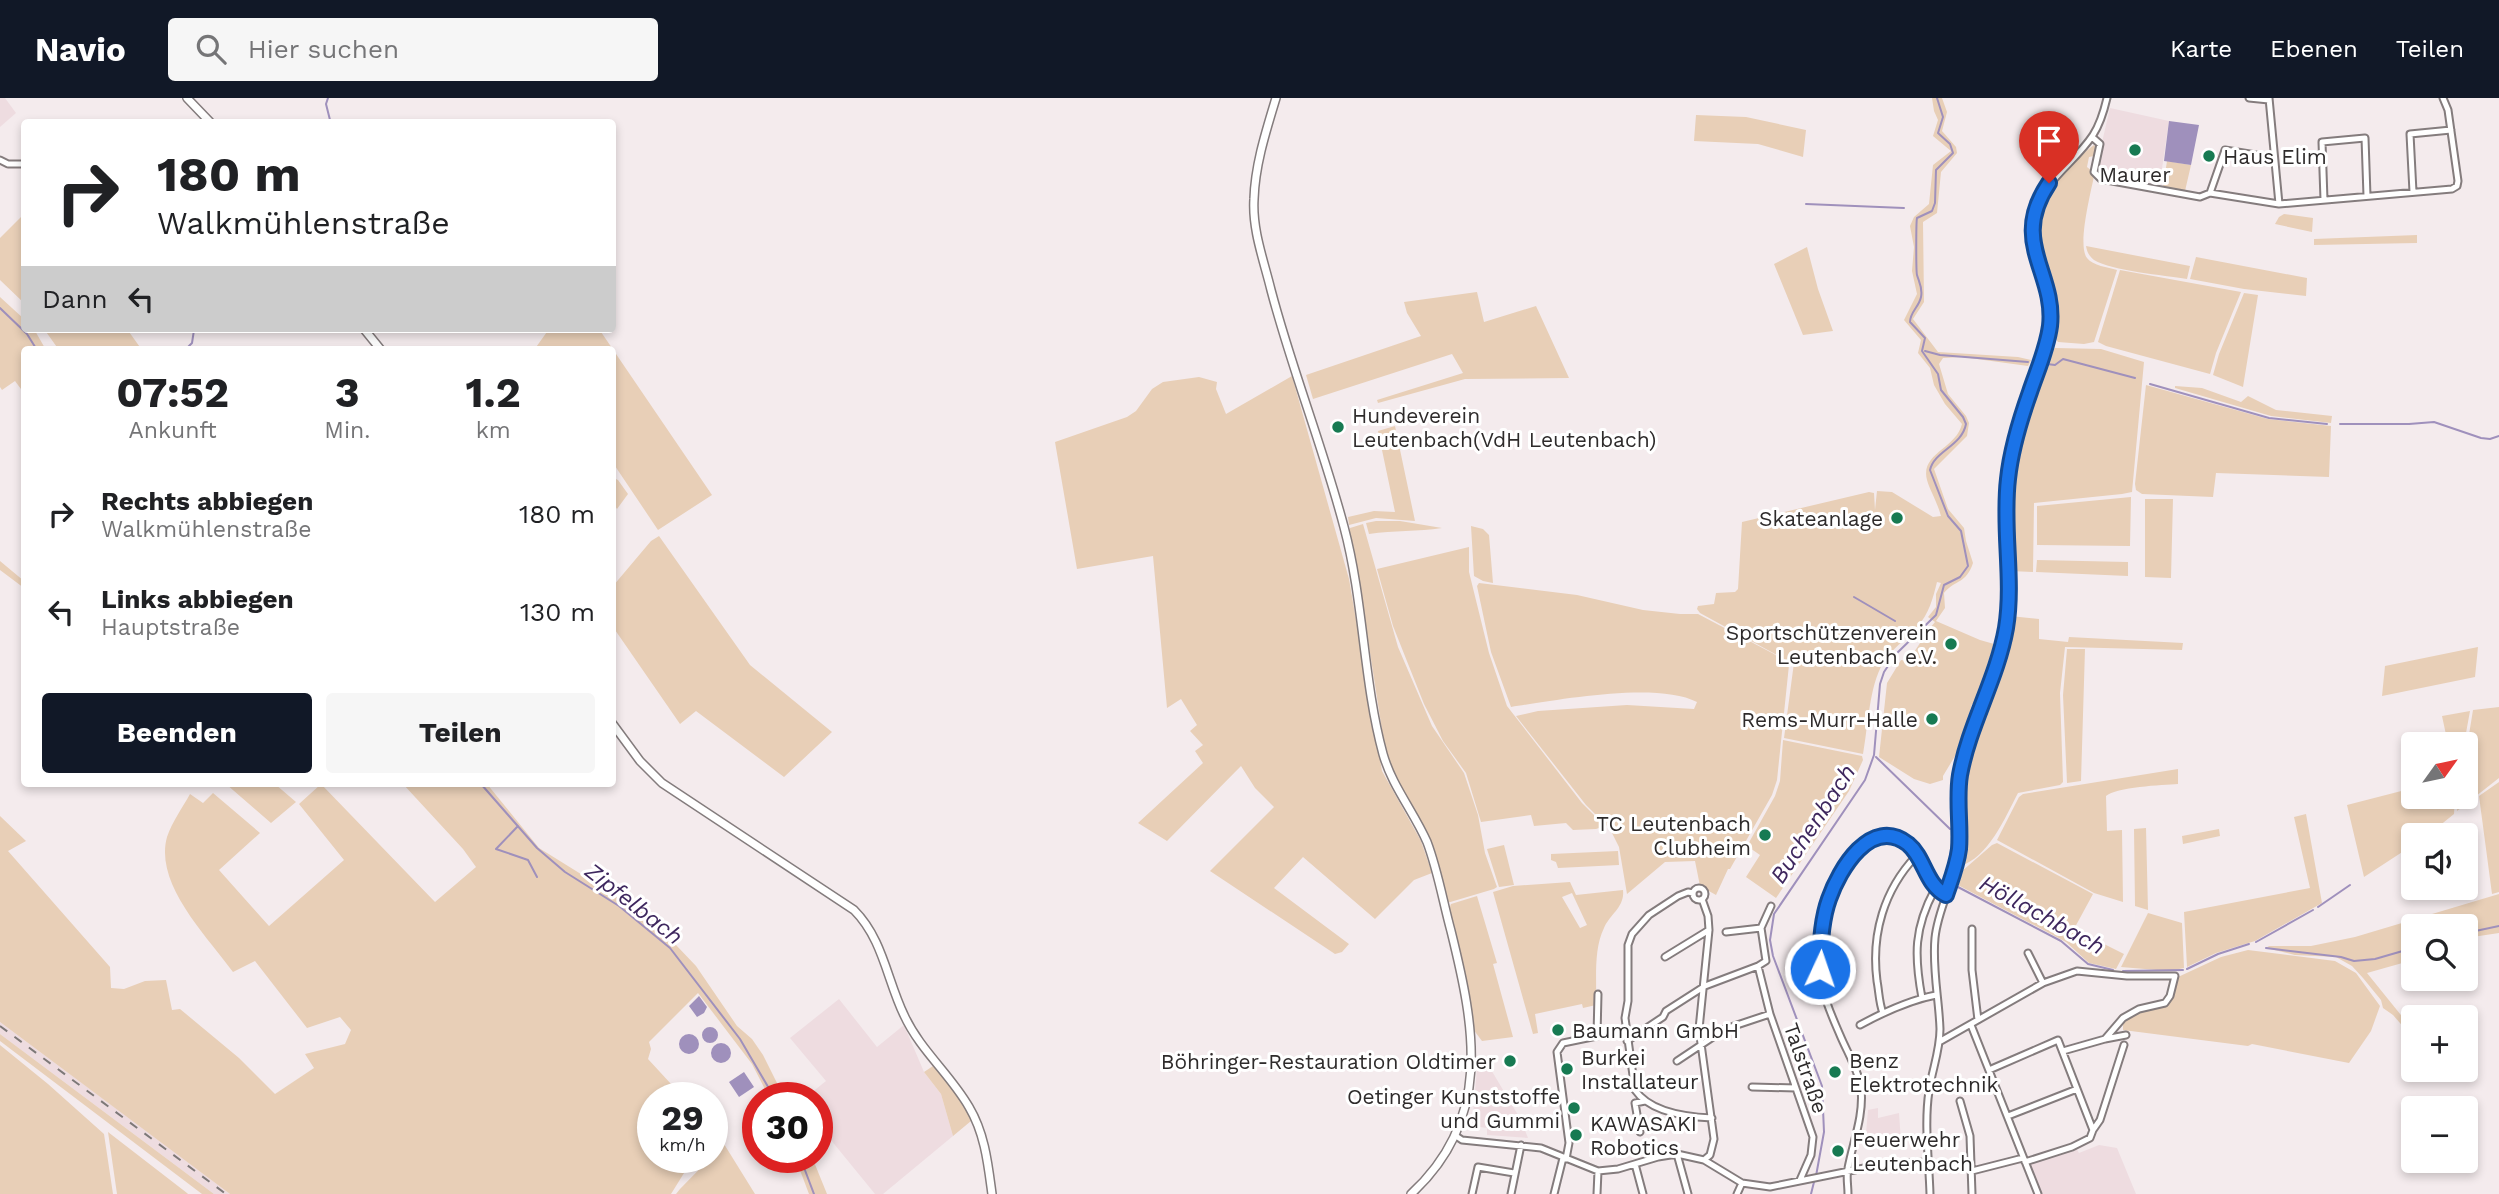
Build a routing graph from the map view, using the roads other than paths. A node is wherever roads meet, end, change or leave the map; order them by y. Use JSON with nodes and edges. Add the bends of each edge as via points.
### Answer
{"nodes":[{"id":1,"x":187,"y":98,"type":"edge"},
{"id":2,"x":1276,"y":98,"type":"edge"},
{"id":3,"x":2107,"y":98,"type":"edge"},
{"id":4,"x":2249,"y":98,"type":"edge"},
{"id":5,"x":2442,"y":98,"type":"edge"},
{"id":6,"x":2269,"y":99,"type":"edge"},
{"id":7,"x":207,"y":119,"type":"edge"},
{"id":8,"x":2451,"y":130,"type":"junction"},
{"id":9,"x":2092,"y":137,"type":"junction"},
{"id":10,"x":2274,"y":158,"type":"junction"},
{"id":11,"x":0,"y":160,"type":"edge"},
{"id":12,"x":21,"y":164,"type":"edge"},
{"id":13,"x":2413,"y":192,"type":"junction"},
{"id":14,"x":2210,"y":193,"type":"junction"},
{"id":15,"x":2367,"y":196,"type":"junction"},
{"id":16,"x":2324,"y":200,"type":"junction"},
{"id":17,"x":2279,"y":204,"type":"junction"},
{"id":18,"x":616,"y":728,"type":"edge"},
{"id":19,"x":1916,"y":856,"type":"junction"},
{"id":20,"x":1935,"y":889,"type":"junction"},
{"id":21,"x":1693,"y":893,"type":"junction"},
{"id":22,"x":1946,"y":895,"type":"junction"},
{"id":23,"x":1702,"y":899,"type":"junction"},
{"id":24,"x":1772,"y":906,"type":"dead end"},
{"id":25,"x":1761,"y":928,"type":"junction"},
{"id":26,"x":1972,"y":929,"type":"dead end"},
{"id":27,"x":1709,"y":930,"type":"junction"},
{"id":28,"x":1726,"y":932,"type":"dead end"},
{"id":29,"x":2028,"y":953,"type":"dead end"},
{"id":30,"x":1665,"y":957,"type":"dead end"},
{"id":31,"x":1758,"y":966,"type":"junction"},
{"id":32,"x":2043,"y":983,"type":"junction"},
{"id":33,"x":1705,"y":986,"type":"junction"},
{"id":34,"x":1598,"y":994,"type":"dead end"},
{"id":35,"x":1936,"y":995,"type":"junction"},
{"id":36,"x":1923,"y":998,"type":"junction"},
{"id":37,"x":1770,"y":1013,"type":"junction"},
{"id":38,"x":1883,"y":1013,"type":"junction"},
{"id":39,"x":1978,"y":1020,"type":"junction"},
{"id":40,"x":1860,"y":1025,"type":"dead end"},
{"id":41,"x":1970,"y":1025,"type":"junction"},
{"id":42,"x":2126,"y":1035,"type":"dead end"},
{"id":43,"x":2105,"y":1039,"type":"junction"},
{"id":44,"x":1627,"y":1041,"type":"junction"},
{"id":45,"x":1939,"y":1042,"type":"junction"},
{"id":46,"x":1700,"y":1045,"type":"junction"},
{"id":47,"x":2124,"y":1045,"type":"dead end"},
{"id":48,"x":2063,"y":1051,"type":"junction"},
{"id":49,"x":1676,"y":1061,"type":"dead end"},
{"id":50,"x":1989,"y":1070,"type":"junction"},
{"id":51,"x":1752,"y":1087,"type":"dead end"},
{"id":52,"x":1796,"y":1088,"type":"junction"},
{"id":53,"x":2077,"y":1089,"type":"junction"},
{"id":54,"x":1645,"y":1101,"type":"junction"},
{"id":55,"x":1960,"y":1101,"type":"dead end"},
{"id":56,"x":2008,"y":1116,"type":"junction"},
{"id":57,"x":1712,"y":1118,"type":"junction"},
{"id":58,"x":1640,"y":1132,"type":"dead end"},
{"id":59,"x":2093,"y":1133,"type":"junction"},
{"id":60,"x":1456,"y":1136,"type":"junction"},
{"id":61,"x":1521,"y":1145,"type":"junction"},
{"id":62,"x":1677,"y":1154,"type":"junction"},
{"id":63,"x":1565,"y":1158,"type":"junction"},
{"id":64,"x":1704,"y":1160,"type":"junction"},
{"id":65,"x":2024,"y":1160,"type":"junction"},
{"id":66,"x":1929,"y":1162,"type":"junction"},
{"id":67,"x":1635,"y":1164,"type":"junction"},
{"id":68,"x":1598,"y":1171,"type":"junction"},
{"id":69,"x":1847,"y":1171,"type":"junction"},
{"id":70,"x":1972,"y":1171,"type":"junction"},
{"id":71,"x":1514,"y":1173,"type":"junction"},
{"id":72,"x":1800,"y":1180,"type":"junction"},
{"id":73,"x":1742,"y":1182,"type":"junction"},
{"id":74,"x":1771,"y":1191,"type":"edge"},
{"id":75,"x":992,"y":1194,"type":"edge"},
{"id":76,"x":1411,"y":1194,"type":"edge"},
{"id":77,"x":1472,"y":1194,"type":"edge"},
{"id":78,"x":1511,"y":1194,"type":"edge"},
{"id":79,"x":1554,"y":1194,"type":"edge"},
{"id":80,"x":1597,"y":1194,"type":"edge"},
{"id":81,"x":1643,"y":1194,"type":"edge"},
{"id":82,"x":1688,"y":1194,"type":"edge"},
{"id":83,"x":1737,"y":1194,"type":"edge"},
{"id":84,"x":1848,"y":1194,"type":"edge"},
{"id":85,"x":1930,"y":1194,"type":"edge"},
{"id":86,"x":1972,"y":1194,"type":"edge"},
{"id":87,"x":2038,"y":1194,"type":"edge"}],
"edges":[{"from":1,"to":7,"type":"main road"},
{"from":2,"to":60,"type":"main road","via":[[1256,179],[1255,219],[1288,353],[1344,527],[1384,758],[1432,857],[1461,972],[1471,1056],[1467,1104]]},
{"from":3,"to":9,"type":"street"},
{"from":4,"to":6,"type":"street"},
{"from":5,"to":8,"type":"street"},
{"from":6,"to":10,"type":"street"},
{"from":8,"to":13,"type":"street","via":[[2410,134]]},
{"from":8,"to":13,"type":"street","via":[[2457,186]]},
{"from":9,"to":14,"type":"street","via":[[2100,144],[2094,172],[2101,179],[2200,197]]},
{"from":9,"to":22,"type":"street","via":[[2049,183],[2034,223],[2032,242],[2047,295],[2050,326],[2020,422],[2008,479],[2008,611],[2002,649],[1960,776],[1959,850]]},
{"from":10,"to":14,"type":"street","via":[[2225,150]]},
{"from":10,"to":17,"type":"street"},
{"from":11,"to":12,"type":"street"},
{"from":13,"to":15,"type":"street"},
{"from":14,"to":17,"type":"street"},
{"from":15,"to":16,"type":"street"},
{"from":15,"to":16,"type":"street","via":[[2365,138],[2322,142]]},
{"from":16,"to":17,"type":"street"},
{"from":18,"to":75,"type":"main road","via":[[662,783],[854,910],[873,933],[912,1031],[974,1117],[984,1143]]},
{"from":19,"to":20,"type":"street"},
{"from":19,"to":38,"type":"street","via":[[1898,879],[1880,921],[1875,962]]},
{"from":19,"to":69,"type":"street","via":[[1900,840],[1871,839],[1840,874],[1823,922],[1823,989],[1861,1087]]},
{"from":20,"to":22,"type":"street"},
{"from":20,"to":36,"type":"street","via":[[1917,936]]},
{"from":21,"to":23,"type":"street"},
{"from":21,"to":23,"type":"street","via":[[1703,889]]},
{"from":21,"to":44,"type":"street","via":[[1678,896],[1649,915],[1632,934],[1627,964]]},
{"from":22,"to":35,"type":"street","via":[[1935,936]]},
{"from":23,"to":27,"type":"street"},
{"from":24,"to":25,"type":"street"},
{"from":25,"to":28,"type":"street"},
{"from":25,"to":31,"type":"street","name":"Talstraße","via":[[1766,961]]},
{"from":26,"to":39,"type":"street"},
{"from":27,"to":30,"type":"street"},
{"from":27,"to":33,"type":"street"},
{"from":29,"to":32,"type":"street"},
{"from":31,"to":33,"type":"street"},
{"from":31,"to":37,"type":"street","name":"Talstraße"},
{"from":32,"to":39,"type":"street"},
{"from":32,"to":43,"type":"street","via":[[2084,970],[2175,976],[2165,1003],[2123,1018]]},
{"from":33,"to":44,"type":"street"},
{"from":33,"to":46,"type":"street"},
{"from":34,"to":63,"type":"street","via":[[1597,1036],[1563,1043],[1557,1052],[1569,1143]]},
{"from":35,"to":36,"type":"street"},
{"from":35,"to":45,"type":"street"},
{"from":36,"to":38,"type":"street"},
{"from":37,"to":46,"type":"street","via":[[1739,1023]]},
{"from":37,"to":52,"type":"street","name":"Talstraße"},
{"from":38,"to":40,"type":"street"},
{"from":39,"to":41,"type":"street"},
{"from":41,"to":45,"type":"street"},
{"from":41,"to":50,"type":"street"},
{"from":42,"to":43,"type":"street"},
{"from":43,"to":48,"type":"street"},
{"from":44,"to":54,"type":"street","via":[[1635,1090]]},
{"from":45,"to":66,"type":"street","via":[[1929,1092]]},
{"from":46,"to":49,"type":"street"},
{"from":46,"to":57,"type":"street"},
{"from":47,"to":59,"type":"street"},
{"from":48,"to":50,"type":"street","via":[[2058,1040]]},
{"from":48,"to":53,"type":"street"},
{"from":50,"to":56,"type":"street"},
{"from":51,"to":52,"type":"street"},
{"from":52,"to":72,"type":"street","name":"Talstraße","via":[[1813,1137]]},
{"from":53,"to":56,"type":"street"},
{"from":53,"to":59,"type":"street"},
{"from":54,"to":57,"type":"street","via":[[1664,1110]]},
{"from":54,"to":58,"type":"street","via":[[1635,1103]]},
{"from":55,"to":70,"type":"street","via":[[1970,1136]]},
{"from":56,"to":65,"type":"street"},
{"from":57,"to":64,"type":"street","via":[[1713,1146]]},
{"from":59,"to":65,"type":"street","via":[[2072,1147]]},
{"from":60,"to":61,"type":"street"},
{"from":60,"to":76,"type":"main road","via":[[1440,1164]]},
{"from":61,"to":63,"type":"street"},
{"from":61,"to":71,"type":"street"},
{"from":62,"to":64,"type":"street"},
{"from":62,"to":67,"type":"street"},
{"from":62,"to":82,"type":"street"},
{"from":63,"to":68,"type":"street"},
{"from":63,"to":79,"type":"street"},
{"from":64,"to":73,"type":"street"},
{"from":65,"to":70,"type":"street"},
{"from":65,"to":87,"type":"street"},
{"from":66,"to":69,"type":"street"},
{"from":66,"to":85,"type":"street"},
{"from":67,"to":68,"type":"street"},
{"from":67,"to":81,"type":"street"},
{"from":68,"to":80,"type":"street"},
{"from":69,"to":72,"type":"street"},
{"from":69,"to":84,"type":"street"},
{"from":70,"to":86,"type":"street"},
{"from":71,"to":77,"type":"street","via":[[1478,1167]]},
{"from":71,"to":78,"type":"street"},
{"from":72,"to":74,"type":"street"},
{"from":73,"to":74,"type":"street"},
{"from":73,"to":83,"type":"street"}]}
